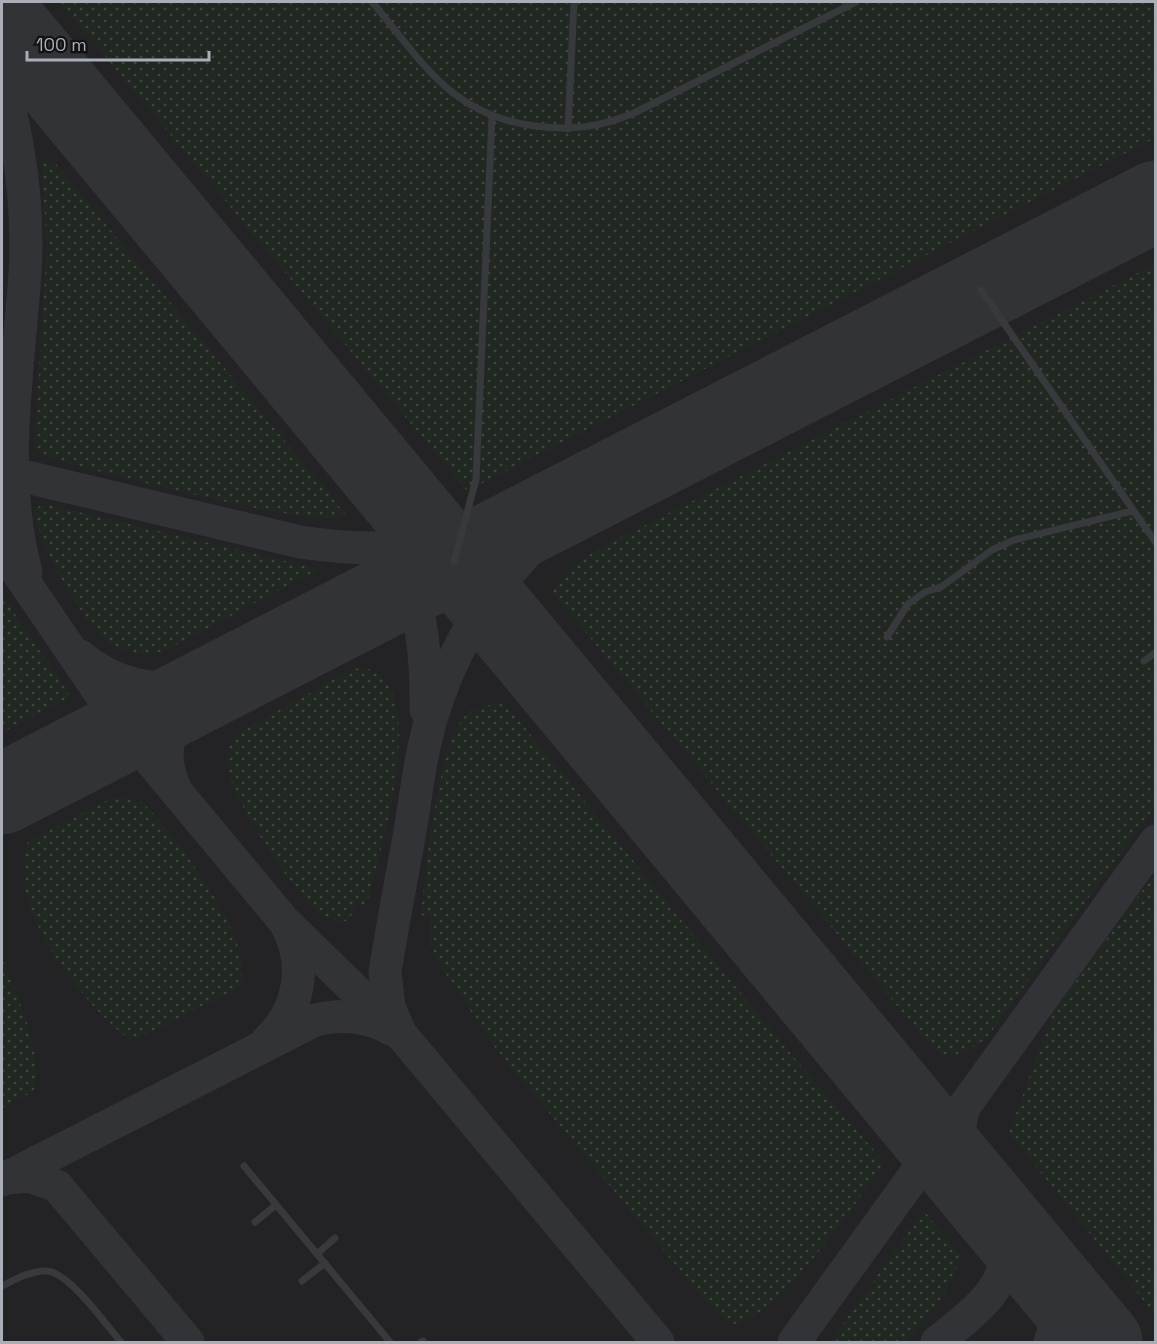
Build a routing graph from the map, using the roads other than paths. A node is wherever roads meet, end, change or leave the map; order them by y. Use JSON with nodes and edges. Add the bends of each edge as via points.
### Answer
{"nodes":[{"id":1,"x":372,"y":2,"type":"edge"},
{"id":2,"x":574,"y":2,"type":"edge"},
{"id":3,"x":856,"y":2,"type":"edge"},
{"id":4,"x":492,"y":117,"type":"junction"},
{"id":5,"x":568,"y":129,"type":"junction"},
{"id":6,"x":981,"y":290,"type":"dead end"},
{"id":7,"x":1132,"y":512,"type":"junction"},
{"id":8,"x":1155,"y":543,"type":"edge"},
{"id":9,"x":454,"y":562,"type":"dead end"},
{"id":10,"x":887,"y":637,"type":"dead end"},
{"id":11,"x":1155,"y":652,"type":"edge"},
{"id":12,"x":1143,"y":662,"type":"dead end"},
{"id":13,"x":244,"y":1166,"type":"dead end"},
{"id":14,"x":276,"y":1204,"type":"junction"},
{"id":15,"x":255,"y":1222,"type":"dead end"},
{"id":16,"x":335,"y":1238,"type":"dead end"},
{"id":17,"x":317,"y":1254,"type":"junction"},
{"id":18,"x":325,"y":1263,"type":"junction"},
{"id":19,"x":302,"y":1281,"type":"dead end"},
{"id":20,"x":2,"y":1286,"type":"edge"},
{"id":21,"x":121,"y":1342,"type":"edge"},
{"id":22,"x":390,"y":1342,"type":"edge"}],
"edges":[{"from":1,"to":4,"type":"lane","via":[[436,78],[470,107]]},
{"from":2,"to":5,"type":"lane"},
{"from":3,"to":5,"type":"lane","via":[[634,113],[604,124]]},
{"from":4,"to":5,"type":"lane"},
{"from":4,"to":9,"type":"lane","via":[[476,479]]},
{"from":6,"to":7,"type":"lane"},
{"from":7,"to":8,"type":"lane"},
{"from":7,"to":10,"type":"lane","via":[[1014,540],[992,550],[941,587],[908,604],[906,613]]},
{"from":11,"to":12,"type":"lane"},
{"from":13,"to":14,"type":"lane"},
{"from":14,"to":15,"type":"lane"},
{"from":14,"to":17,"type":"lane"},
{"from":16,"to":17,"type":"lane"},
{"from":17,"to":18,"type":"lane"},
{"from":18,"to":19,"type":"lane"},
{"from":18,"to":22,"type":"lane"},
{"from":20,"to":21,"type":"lane","via":[[33,1273],[55,1273],[66,1280]]}]}
